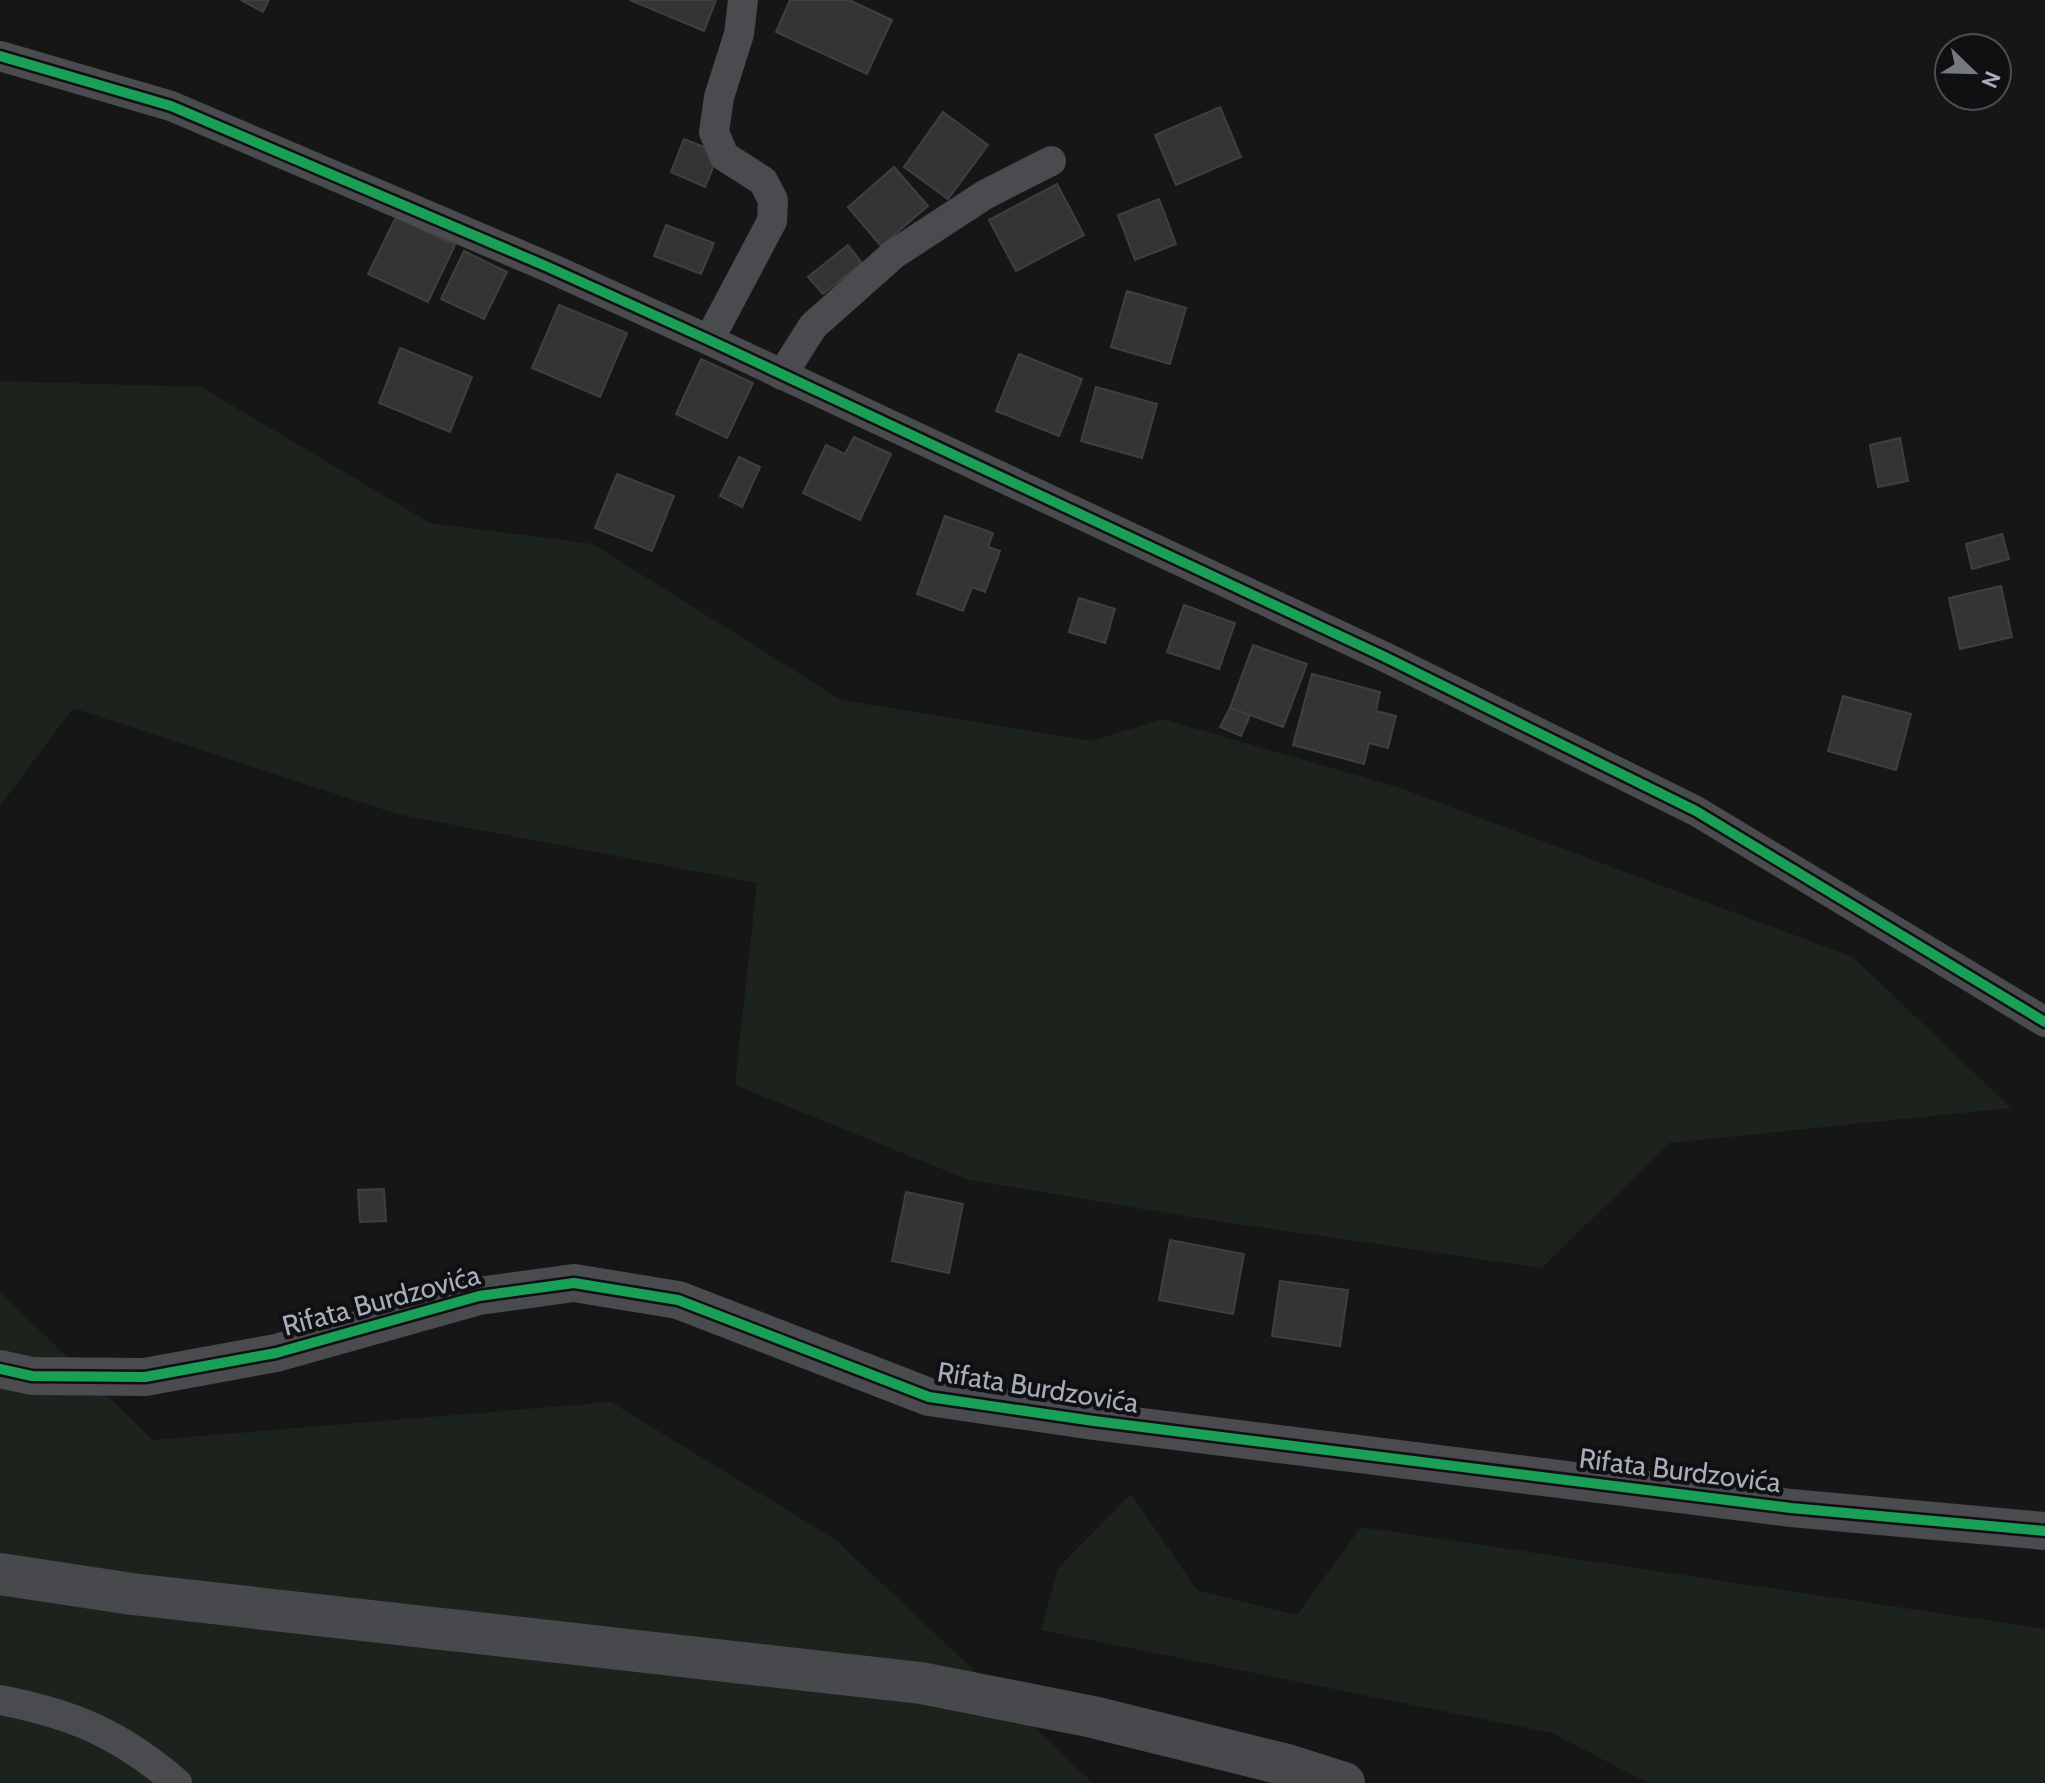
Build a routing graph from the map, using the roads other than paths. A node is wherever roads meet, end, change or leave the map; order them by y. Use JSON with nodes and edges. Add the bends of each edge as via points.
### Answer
{"nodes":[{"id":1,"x":743,"y":0,"type":"edge"},
{"id":2,"x":0,"y":56,"type":"edge"},
{"id":3,"x":1051,"y":161,"type":"dead end"},
{"id":4,"x":709,"y":340,"type":"junction"},
{"id":5,"x":782,"y":375,"type":"junction"},
{"id":6,"x":2045,"y":1022,"type":"edge"},
{"id":7,"x":0,"y":1369,"type":"edge"},
{"id":8,"x":2045,"y":1531,"type":"edge"},
{"id":9,"x":0,"y":1574,"type":"edge"},
{"id":10,"x":0,"y":1700,"type":"edge"},
{"id":11,"x":177,"y":1783,"type":"edge"},
{"id":12,"x":1344,"y":1783,"type":"edge"}],
"edges":[{"from":1,"to":4,"type":"street","via":[[714,132],[724,156],[763,181],[773,200],[772,221]]},
{"from":2,"to":4,"type":"street","via":[[171,106]]},
{"from":3,"to":5,"type":"street","via":[[986,194],[894,254],[813,326]]},
{"from":4,"to":5,"type":"street"},
{"from":5,"to":6,"type":"street","via":[[1385,657],[1696,811]]},
{"from":7,"to":8,"type":"street","name":"Rifata Burdzovića","via":[[32,1376],[145,1377],[276,1353],[479,1296],[574,1283],[678,1300],[929,1397],[1791,1508]]},
{"from":9,"to":12,"type":"main road","via":[[132,1594],[921,1683],[1093,1717]]},
{"from":10,"to":11,"type":"street","via":[[78,1720]]}]}
